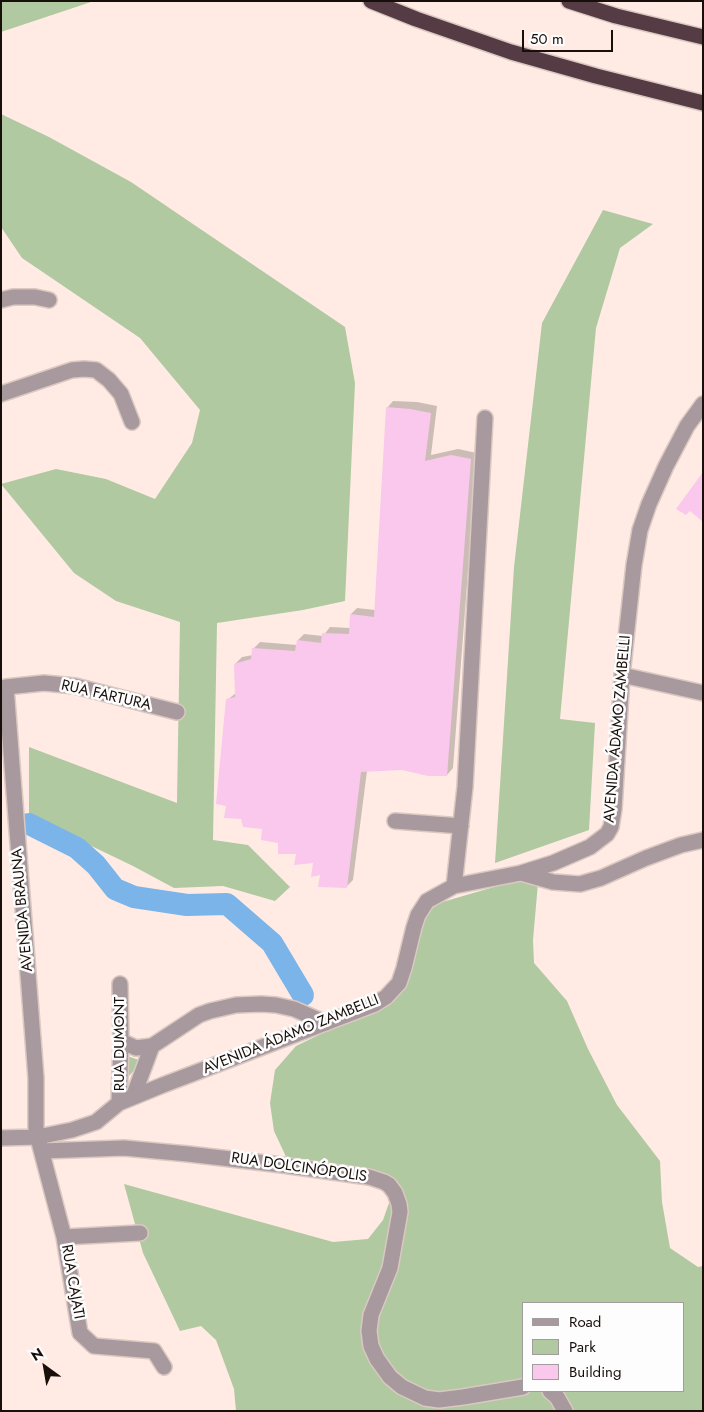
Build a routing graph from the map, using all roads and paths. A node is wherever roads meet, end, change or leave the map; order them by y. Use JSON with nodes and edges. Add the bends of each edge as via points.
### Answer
{"nodes":[{"id":1,"x":371,"y":1,"type":"edge"},
{"id":2,"x":569,"y":1,"type":"edge"},
{"id":3,"x":703,"y":37,"type":"edge"},
{"id":4,"x":703,"y":103,"type":"edge"},
{"id":5,"x":1,"y":300,"type":"edge"},
{"id":6,"x":49,"y":300,"type":"dead end"},
{"id":7,"x":1,"y":394,"type":"edge"},
{"id":8,"x":703,"y":404,"type":"edge"},
{"id":9,"x":486,"y":418,"type":"dead end"},
{"id":10,"x":132,"y":422,"type":"dead end"},
{"id":11,"x":622,"y":675,"type":"junction"},
{"id":12,"x":4,"y":688,"type":"edge"},
{"id":13,"x":703,"y":693,"type":"edge"},
{"id":14,"x":177,"y":712,"type":"dead end"},
{"id":15,"x":395,"y":821,"type":"dead end"},
{"id":16,"x":461,"y":826,"type":"junction"},
{"id":17,"x":703,"y":840,"type":"edge"},
{"id":18,"x":520,"y":874,"type":"junction"},
{"id":19,"x":454,"y":886,"type":"junction"},
{"id":20,"x":120,"y":984,"type":"dead end"},
{"id":21,"x":326,"y":1023,"type":"junction"},
{"id":22,"x":121,"y":1041,"type":"junction"},
{"id":23,"x":152,"y":1046,"type":"junction"},
{"id":24,"x":126,"y":1100,"type":"junction"},
{"id":25,"x":1,"y":1138,"type":"edge"},
{"id":26,"x":39,"y":1141,"type":"junction"},
{"id":27,"x":140,"y":1233,"type":"dead end"},
{"id":28,"x":64,"y":1237,"type":"junction"},
{"id":29,"x":164,"y":1367,"type":"dead end"},
{"id":30,"x":522,"y":1387,"type":"edge"},
{"id":31,"x":551,"y":1392,"type":"edge"},
{"id":32,"x":565,"y":1411,"type":"edge"}],
"edges":[{"from":1,"to":4,"type":"highway","via":[[510,52]]},
{"from":2,"to":3,"type":"highway"},
{"from":5,"to":6,"type":"street","via":[[13,297]]},
{"from":7,"to":10,"type":"street","via":[[72,370],[96,370],[121,394]]},
{"from":8,"to":11,"type":"street","name":"AVENIDA ÁDAMO ZAMBELLI","via":[[666,466],[640,530]]},
{"from":9,"to":16,"type":"street"},
{"from":11,"to":13,"type":"street"},
{"from":11,"to":18,"type":"street","name":"AVENIDA ÁDAMO ZAMBELLI","via":[[611,827],[590,847]]},
{"from":12,"to":14,"type":"street","name":"RUA FARTURA","via":[[44,684],[75,686]]},
{"from":12,"to":26,"type":"street","name":"AVENIDA BRAUNA"},
{"from":15,"to":16,"type":"street"},
{"from":16,"to":19,"type":"street"},
{"from":17,"to":18,"type":"street","via":[[681,845],[580,884]]},
{"from":18,"to":19,"type":"street","name":"AVENIDA ÁDAMO ZAMBELLI"},
{"from":19,"to":21,"type":"street","name":"AVENIDA ÁDAMO ZAMBELLI","via":[[427,901],[422,908],[402,976],[393,991],[375,1004]]},
{"from":20,"to":22,"type":"street","name":"RUA DUMONT"},
{"from":21,"to":23,"type":"street","via":[[294,1009],[261,1004],[236,1005],[199,1015]]},
{"from":21,"to":24,"type":"street","name":"AVENIDA ÁDAMO ZAMBELLI"},
{"from":22,"to":23,"type":"street","via":[[136,1048]]},
{"from":22,"to":24,"type":"street","name":"RUA DUMONT"},
{"from":23,"to":24,"type":"street"},
{"from":24,"to":26,"type":"street","name":"AVENIDA ÁDAMO ZAMBELLI","via":[[96,1122]]},
{"from":25,"to":26,"type":"street","name":"AVENIDA ÁDAMO ZAMBELLI"},
{"from":26,"to":28,"type":"street","name":"RUA CAJATI"},
{"from":26,"to":30,"type":"street","name":"RUA DOLCINÓPOLIS","via":[[188,1154],[369,1177],[384,1182],[400,1204],[400,1212],[390,1268],[371,1315],[371,1346],[377,1359],[402,1387],[425,1398],[464,1398]]},
{"from":27,"to":28,"type":"street"},
{"from":28,"to":29,"type":"street","name":"RUA CAJATI","via":[[80,1333],[94,1346],[154,1351]]},
{"from":31,"to":32,"type":"street"}]}
